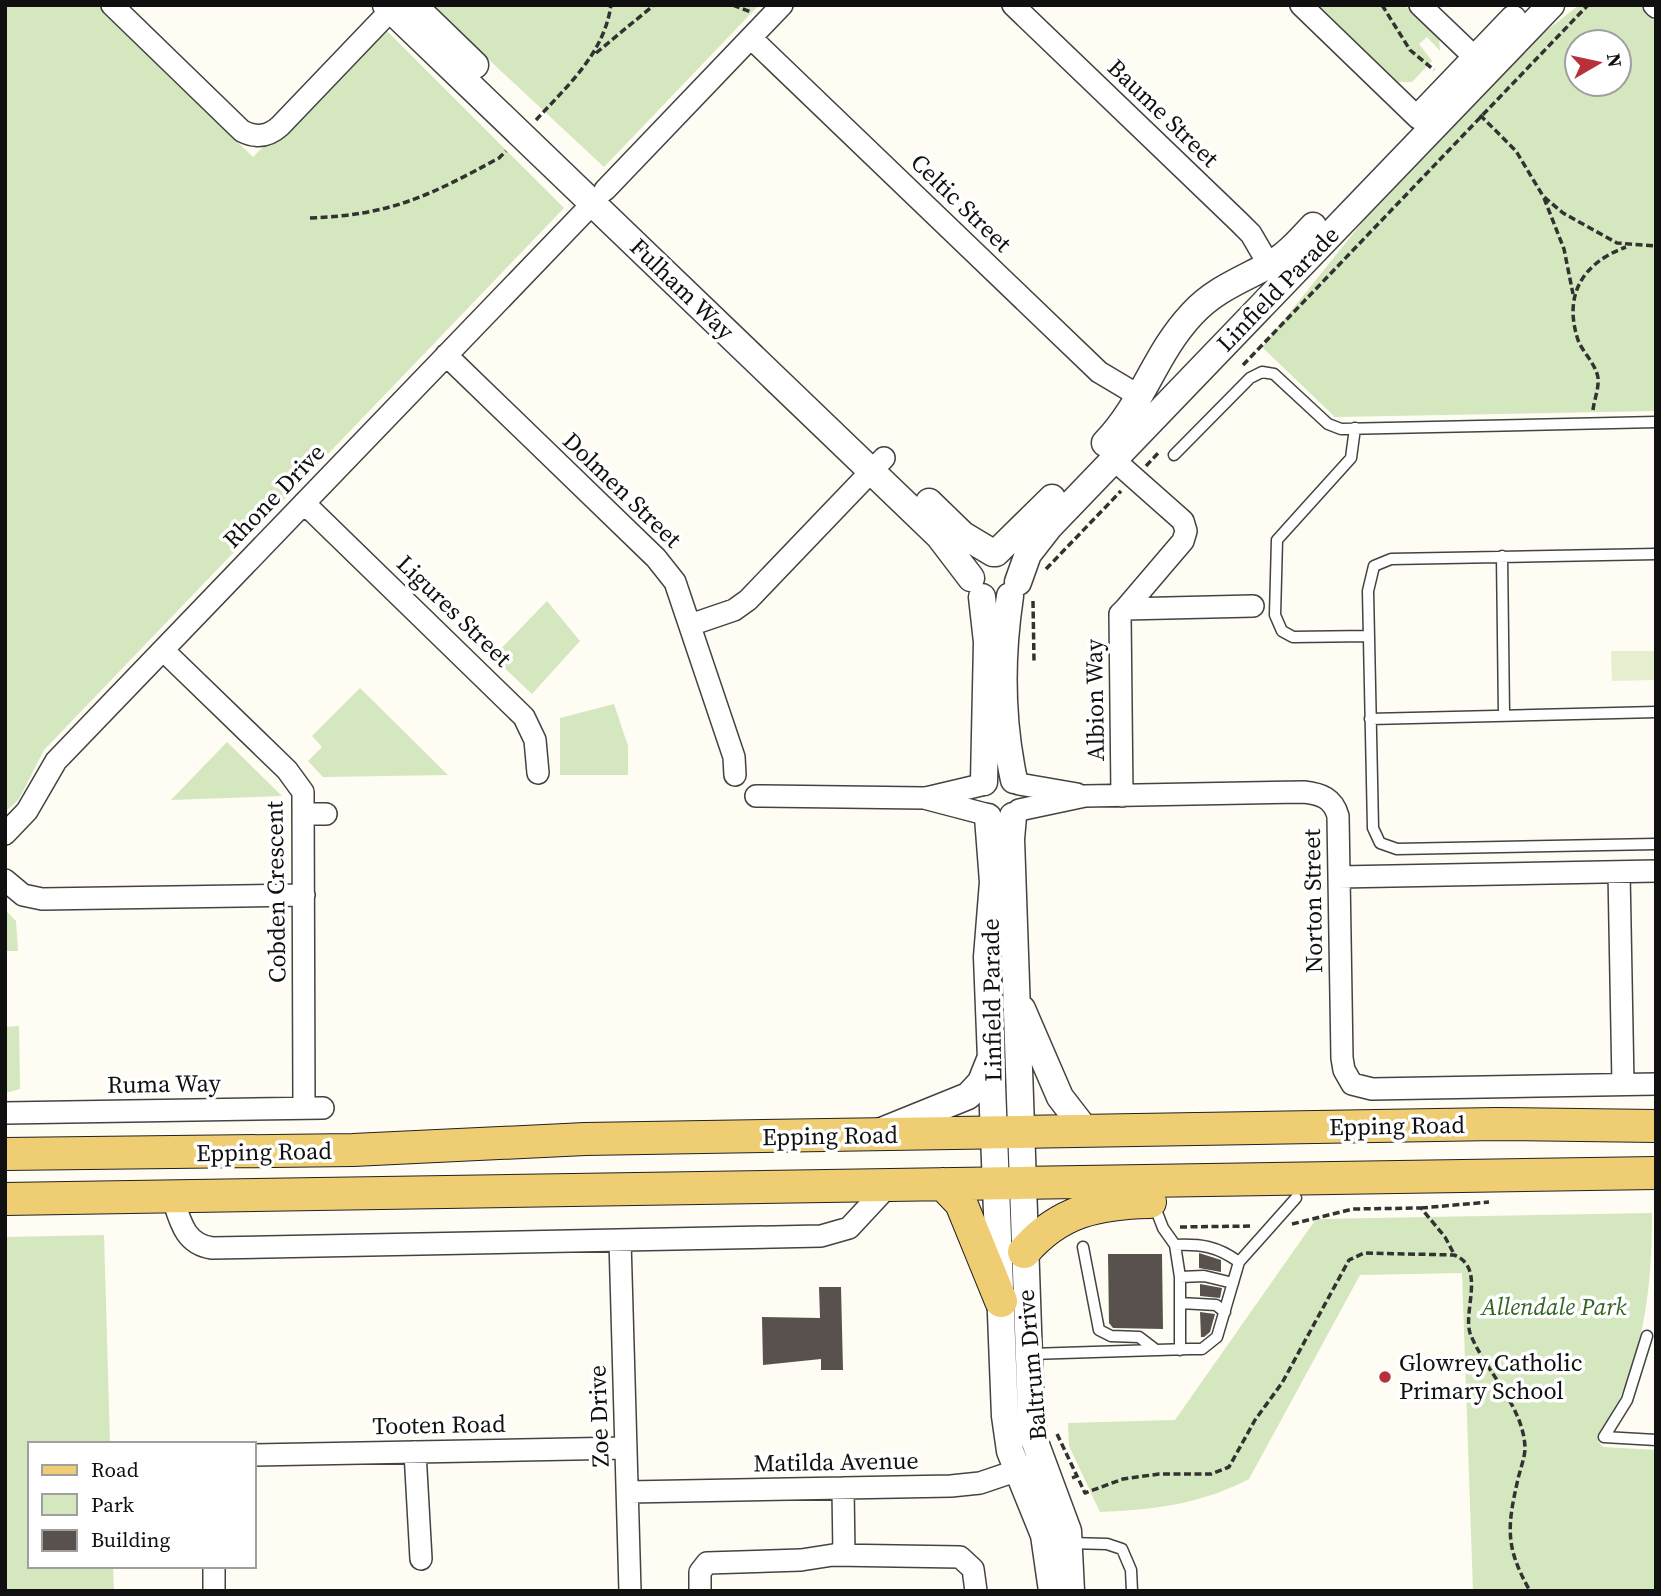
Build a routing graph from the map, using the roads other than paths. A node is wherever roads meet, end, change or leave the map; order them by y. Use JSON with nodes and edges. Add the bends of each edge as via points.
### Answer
{"nodes":[{"id":1,"x":112,"y":5,"type":"edge"},
{"id":2,"x":782,"y":5,"type":"edge"},
{"id":3,"x":1013,"y":5,"type":"edge"},
{"id":4,"x":1301,"y":5,"type":"edge"},
{"id":5,"x":1420,"y":5,"type":"edge"},
{"id":6,"x":1526,"y":5,"type":"edge"},
{"id":7,"x":1551,"y":5,"type":"edge"},
{"id":8,"x":397,"y":7,"type":"edge"},
{"id":9,"x":751,"y":38,"type":"junction"},
{"id":10,"x":1482,"y":64,"type":"junction"},
{"id":11,"x":1456,"y":90,"type":"junction"},
{"id":12,"x":1418,"y":118,"type":"junction"},
{"id":13,"x":599,"y":196,"type":"junction"},
{"id":14,"x":1269,"y":265,"type":"junction"},
{"id":15,"x":446,"y":355,"type":"junction"},
{"id":16,"x":1141,"y":397,"type":"junction"},
{"id":17,"x":1656,"y":422,"type":"edge"},
{"id":18,"x":1355,"y":428,"type":"junction"},
{"id":19,"x":1174,"y":454,"type":"dead end"},
{"id":20,"x":1113,"y":459,"type":"junction"},
{"id":21,"x":878,"y":465,"type":"junction"},
{"id":22,"x":304,"y":503,"type":"junction"},
{"id":23,"x":995,"y":553,"type":"junction"},
{"id":24,"x":1656,"y":554,"type":"edge"},
{"id":25,"x":1502,"y":556,"type":"junction"},
{"id":26,"x":977,"y":588,"type":"junction"},
{"id":27,"x":1020,"y":590,"type":"junction"},
{"id":28,"x":1253,"y":606,"type":"dead end"},
{"id":29,"x":1125,"y":609,"type":"junction"},
{"id":30,"x":690,"y":625,"type":"junction"},
{"id":31,"x":1369,"y":636,"type":"junction"},
{"id":32,"x":163,"y":650,"type":"junction"},
{"id":33,"x":1656,"y":712,"type":"edge"},
{"id":34,"x":1504,"y":715,"type":"junction"},
{"id":35,"x":1370,"y":719,"type":"junction"},
{"id":36,"x":538,"y":773,"type":"dead end"},
{"id":37,"x":735,"y":775,"type":"dead end"},
{"id":38,"x":983,"y":783,"type":"junction"},
{"id":39,"x":756,"y":796,"type":"dead end"},
{"id":40,"x":1122,"y":796,"type":"junction"},
{"id":41,"x":924,"y":798,"type":"junction"},
{"id":42,"x":1006,"y":803,"type":"junction"},
{"id":43,"x":303,"y":814,"type":"junction"},
{"id":44,"x":326,"y":814,"type":"dead end"},
{"id":45,"x":5,"y":834,"type":"edge"},
{"id":46,"x":1656,"y":844,"type":"edge"},
{"id":47,"x":1656,"y":871,"type":"edge"},
{"id":48,"x":1619,"y":872,"type":"junction"},
{"id":49,"x":1339,"y":877,"type":"junction"},
{"id":50,"x":5,"y":880,"type":"edge"},
{"id":51,"x":304,"y":895,"type":"junction"},
{"id":52,"x":1016,"y":994,"type":"junction"},
{"id":53,"x":992,"y":1055,"type":"junction"},
{"id":54,"x":1623,"y":1084,"type":"junction"},
{"id":55,"x":1656,"y":1084,"type":"edge"},
{"id":56,"x":314,"y":1108,"type":"joint"},
{"id":57,"x":5,"y":1113,"type":"edge"},
{"id":58,"x":1656,"y":1126,"type":"edge"},
{"id":59,"x":1087,"y":1132,"type":"junction"},
{"id":60,"x":1009,"y":1134,"type":"junction"},
{"id":61,"x":869,"y":1136,"type":"junction"},
{"id":62,"x":5,"y":1154,"type":"edge"},
{"id":63,"x":1656,"y":1173,"type":"edge"},
{"id":64,"x":1506,"y":1175,"type":"junction"},
{"id":65,"x":1010,"y":1183,"type":"junction"},
{"id":66,"x":943,"y":1184,"type":"junction"},
{"id":67,"x":889,"y":1185,"type":"junction"},
{"id":68,"x":172,"y":1196,"type":"junction"},
{"id":69,"x":1296,"y":1198,"type":"junction"},
{"id":70,"x":5,"y":1199,"type":"edge"},
{"id":71,"x":1150,"y":1204,"type":"junction"},
{"id":72,"x":620,"y":1240,"type":"junction"},
{"id":73,"x":1175,"y":1245,"type":"junction"},
{"id":74,"x":1083,"y":1247,"type":"dead end"},
{"id":75,"x":1024,"y":1252,"type":"junction"},
{"id":76,"x":1238,"y":1262,"type":"junction"},
{"id":77,"x":1180,"y":1277,"type":"junction"},
{"id":78,"x":1233,"y":1283,"type":"junction"},
{"id":79,"x":1001,"y":1301,"type":"junction"},
{"id":80,"x":1180,"y":1303,"type":"junction"},
{"id":81,"x":1225,"y":1312,"type":"junction"},
{"id":82,"x":1647,"y":1336,"type":"dead end"},
{"id":83,"x":1156,"y":1350,"type":"junction"},
{"id":84,"x":1180,"y":1350,"type":"junction"},
{"id":85,"x":1015,"y":1355,"type":"junction"},
{"id":86,"x":1656,"y":1440,"type":"edge"},
{"id":87,"x":626,"y":1448,"type":"junction"},
{"id":88,"x":415,"y":1452,"type":"junction"},
{"id":89,"x":256,"y":1455,"type":"edge"},
{"id":90,"x":1030,"y":1466,"type":"junction"},
{"id":91,"x":843,"y":1488,"type":"junction"},
{"id":92,"x":628,"y":1492,"type":"junction"},
{"id":93,"x":1069,"y":1543,"type":"junction"},
{"id":94,"x":844,"y":1555,"type":"junction"},
{"id":95,"x":421,"y":1559,"type":"dead end"},
{"id":96,"x":214,"y":1568,"type":"edge"},
{"id":97,"x":214,"y":1591,"type":"edge"},
{"id":98,"x":630,"y":1591,"type":"edge"},
{"id":99,"x":700,"y":1591,"type":"edge"},
{"id":100,"x":976,"y":1591,"type":"edge"},
{"id":101,"x":1052,"y":1591,"type":"edge"},
{"id":102,"x":1071,"y":1591,"type":"edge"},
{"id":103,"x":1132,"y":1591,"type":"edge"}],
"edges":[{"from":1,"to":8,"type":"street","via":[[242,131],[258,136],[280,126]]},
{"from":2,"to":9,"type":"street","name":"Rhone Drive"},
{"from":3,"to":14,"type":"street","name":"Baume Street","via":[[1247,229]]},
{"from":4,"to":12,"type":"street"},
{"from":5,"to":10,"type":"street"},
{"from":6,"to":10,"type":"street","name":"Linfield Parade"},
{"from":7,"to":10,"type":"street","name":"Linfield Parade"},
{"from":8,"to":13,"type":"street","name":"Fulham Way"},
{"from":9,"to":13,"type":"street","name":"Rhone Drive"},
{"from":9,"to":16,"type":"street","name":"Celtic Street","via":[[1099,372]]},
{"from":10,"to":11,"type":"street","name":"Linfield Parade"},
{"from":11,"to":12,"type":"street","name":"Linfield Parade"},
{"from":11,"to":20,"type":"street","name":"Linfield Parade"},
{"from":12,"to":14,"type":"street","name":"Linfield Parade","via":[[1293,247]]},
{"from":13,"to":15,"type":"street","name":"Rhone Drive"},
{"from":13,"to":21,"type":"street","name":"Fulham Way"},
{"from":14,"to":16,"type":"street","name":"Linfield Parade","via":[[1224,287],[1195,310],[1163,348]]},
{"from":15,"to":22,"type":"street","name":"Rhone Drive"},
{"from":15,"to":30,"type":"street","name":"Dolmen Street","via":[[656,558],[675,582]]},
{"from":16,"to":23,"type":"street","name":"Linfield Parade","via":[[1121,427]]},
{"from":17,"to":18,"type":"lane"},
{"from":18,"to":19,"type":"lane","via":[[1328,424],[1281,379],[1262,372],[1250,378]]},
{"from":18,"to":31,"type":"lane","via":[[1351,458],[1277,540],[1275,615],[1282,631],[1293,638]]},
{"from":20,"to":27,"type":"street","name":"Linfield Parade","via":[[1035,543]]},
{"from":20,"to":29,"type":"street","via":[[1183,521],[1186,530],[1183,541]]},
{"from":21,"to":23,"type":"street","name":"Fulham Way","via":[[963,535]]},
{"from":21,"to":26,"type":"street","name":"Fulham Way"},
{"from":21,"to":30,"type":"street","via":[[748,600],[734,610]]},
{"from":22,"to":32,"type":"street","name":"Rhone Drive"},
{"from":22,"to":36,"type":"street","name":"Ligures Street","via":[[524,717],[536,740]]},
{"from":23,"to":26,"type":"street","via":[[980,559]]},
{"from":23,"to":27,"type":"street","via":[[1016,566]]},
{"from":24,"to":25,"type":"lane"},
{"from":25,"to":31,"type":"lane","via":[[1378,562],[1369,579]]},
{"from":25,"to":34,"type":"lane"},
{"from":26,"to":27,"type":"street","via":[[996,601]]},
{"from":26,"to":38,"type":"street","via":[[987,642]]},
{"from":27,"to":42,"type":"street","name":"Linfield Parade","via":[[1004,654]]},
{"from":28,"to":29,"type":"street","name":"Albion Way"},
{"from":29,"to":40,"type":"street","name":"Albion Way","via":[[1120,614]]},
{"from":30,"to":37,"type":"street","name":"Dolmen Street","via":[[734,757]]},
{"from":31,"to":35,"type":"lane"},
{"from":32,"to":43,"type":"street","name":"Cobden Crescent","via":[[298,781]]},
{"from":32,"to":45,"type":"street","name":"Rhone Drive","via":[[56,761],[27,811]]},
{"from":33,"to":34,"type":"lane"},
{"from":34,"to":35,"type":"lane"},
{"from":35,"to":46,"type":"lane","via":[[1373,828],[1385,846]]},
{"from":38,"to":41,"type":"street"},
{"from":38,"to":42,"type":"street","via":[[1002,775]]},
{"from":39,"to":41,"type":"street"},
{"from":40,"to":42,"type":"street","name":"Norton Street"},
{"from":40,"to":49,"type":"street","name":"Norton Street","via":[[1317,793],[1336,808]]},
{"from":41,"to":42,"type":"street","name":"Norton Street"},
{"from":42,"to":52,"type":"street","name":"Linfield Parade"},
{"from":42,"to":53,"type":"street","name":"Linfield Parade","via":[[987,957]]},
{"from":43,"to":44,"type":"street"},
{"from":43,"to":51,"type":"street","name":"Cobden Crescent"},
{"from":47,"to":48,"type":"street"},
{"from":48,"to":49,"type":"street"},
{"from":48,"to":54,"type":"street"},
{"from":49,"to":54,"type":"street","name":"Norton Street","via":[[1342,1058],[1348,1080],[1356,1087]]},
{"from":50,"to":51,"type":"street","via":[[23,895],[42,899]]},
{"from":51,"to":56,"type":"street","name":"Cobden Crescent"},
{"from":52,"to":59,"type":"street","via":[[1060,1097]]},
{"from":52,"to":60,"type":"street","name":"Linfield Parade"},
{"from":53,"to":60,"type":"street","name":"Linfield Parade"},
{"from":53,"to":61,"type":"street","via":[[981,1082],[968,1096]]},
{"from":54,"to":55,"type":"street"},
{"from":56,"to":57,"type":"street","name":"Ruma Way"},
{"from":58,"to":59,"type":"main road","name":"Epping Road","via":[[1497,1124]]},
{"from":59,"to":60,"type":"main road","name":"Epping Road"},
{"from":60,"to":61,"type":"main road","name":"Epping Road"},
{"from":60,"to":65,"type":"street","name":"Baltrum Drive"},
{"from":61,"to":62,"type":"main road","name":"Epping Road"},
{"from":63,"to":64,"type":"main road","name":"Epping Road"},
{"from":64,"to":69,"type":"main road","via":[[1431,1194]]},
{"from":64,"to":71,"type":"main road","name":"Epping Road"},
{"from":65,"to":66,"type":"main road","name":"Epping Road"},
{"from":65,"to":71,"type":"main road","name":"Epping Road"},
{"from":65,"to":75,"type":"street","name":"Baltrum Drive"},
{"from":65,"to":79,"type":"street","name":"Baltrum Drive"},
{"from":66,"to":67,"type":"main road","name":"Epping Road"},
{"from":66,"to":79,"type":"main road","via":[[966,1213]]},
{"from":67,"to":68,"type":"main road","name":"Epping Road"},
{"from":67,"to":72,"type":"street","name":"Epping Road","via":[[856,1222],[830,1235]]},
{"from":68,"to":70,"type":"main road","name":"Epping Road"},
{"from":68,"to":72,"type":"street","name":"Epping Road","via":[[188,1237],[212,1248]]},
{"from":69,"to":71,"type":"main road"},
{"from":69,"to":76,"type":"lane"},
{"from":71,"to":73,"type":"lane"},
{"from":71,"to":75,"type":"main road","via":[[1110,1203],[1062,1220],[1043,1230]]},
{"from":72,"to":87,"type":"street","name":"Zoe Drive"},
{"from":73,"to":76,"type":"lane","via":[[1202,1244],[1223,1250]]},
{"from":73,"to":77,"type":"lane"},
{"from":74,"to":83,"type":"lane","via":[[1099,1330],[1111,1336],[1139,1337]]},
{"from":75,"to":85,"type":"street","name":"Baltrum Drive"},
{"from":76,"to":78,"type":"lane"},
{"from":77,"to":78,"type":"lane","via":[[1204,1276]]},
{"from":77,"to":80,"type":"lane"},
{"from":78,"to":81,"type":"lane"},
{"from":79,"to":85,"type":"street","name":"Baltrum Drive"},
{"from":80,"to":81,"type":"lane","via":[[1216,1305]]},
{"from":80,"to":84,"type":"lane"},
{"from":81,"to":84,"type":"lane","via":[[1210,1345]]},
{"from":82,"to":86,"type":"lane","via":[[1627,1400],[1604,1437]]},
{"from":83,"to":84,"type":"lane"},
{"from":83,"to":85,"type":"lane"},
{"from":85,"to":90,"type":"street","name":"Baltrum Drive","via":[[1005,1416],[1010,1451]]},
{"from":87,"to":88,"type":"street","name":"Tooten Road"},
{"from":87,"to":92,"type":"street","name":"Zoe Drive"},
{"from":88,"to":89,"type":"street","name":"Tooten Road"},
{"from":88,"to":95,"type":"street"},
{"from":90,"to":91,"type":"street","name":"Matilda Avenue","via":[[968,1485]]},
{"from":90,"to":93,"type":"street","name":"Baltrum Drive","via":[[1053,1488]]},
{"from":90,"to":101,"type":"street","name":"Baltrum Drive"},
{"from":91,"to":92,"type":"street","name":"Matilda Avenue"},
{"from":91,"to":94,"type":"street"},
{"from":92,"to":98,"type":"street","name":"Zoe Drive"},
{"from":93,"to":102,"type":"street","name":"Baltrum Drive"},
{"from":93,"to":103,"type":"lane","via":[[1122,1549],[1131,1570]]},
{"from":94,"to":99,"type":"street","via":[[716,1561],[702,1567]]},
{"from":94,"to":100,"type":"street","via":[[960,1557],[973,1569]]},
{"from":96,"to":97,"type":"street"}]}
